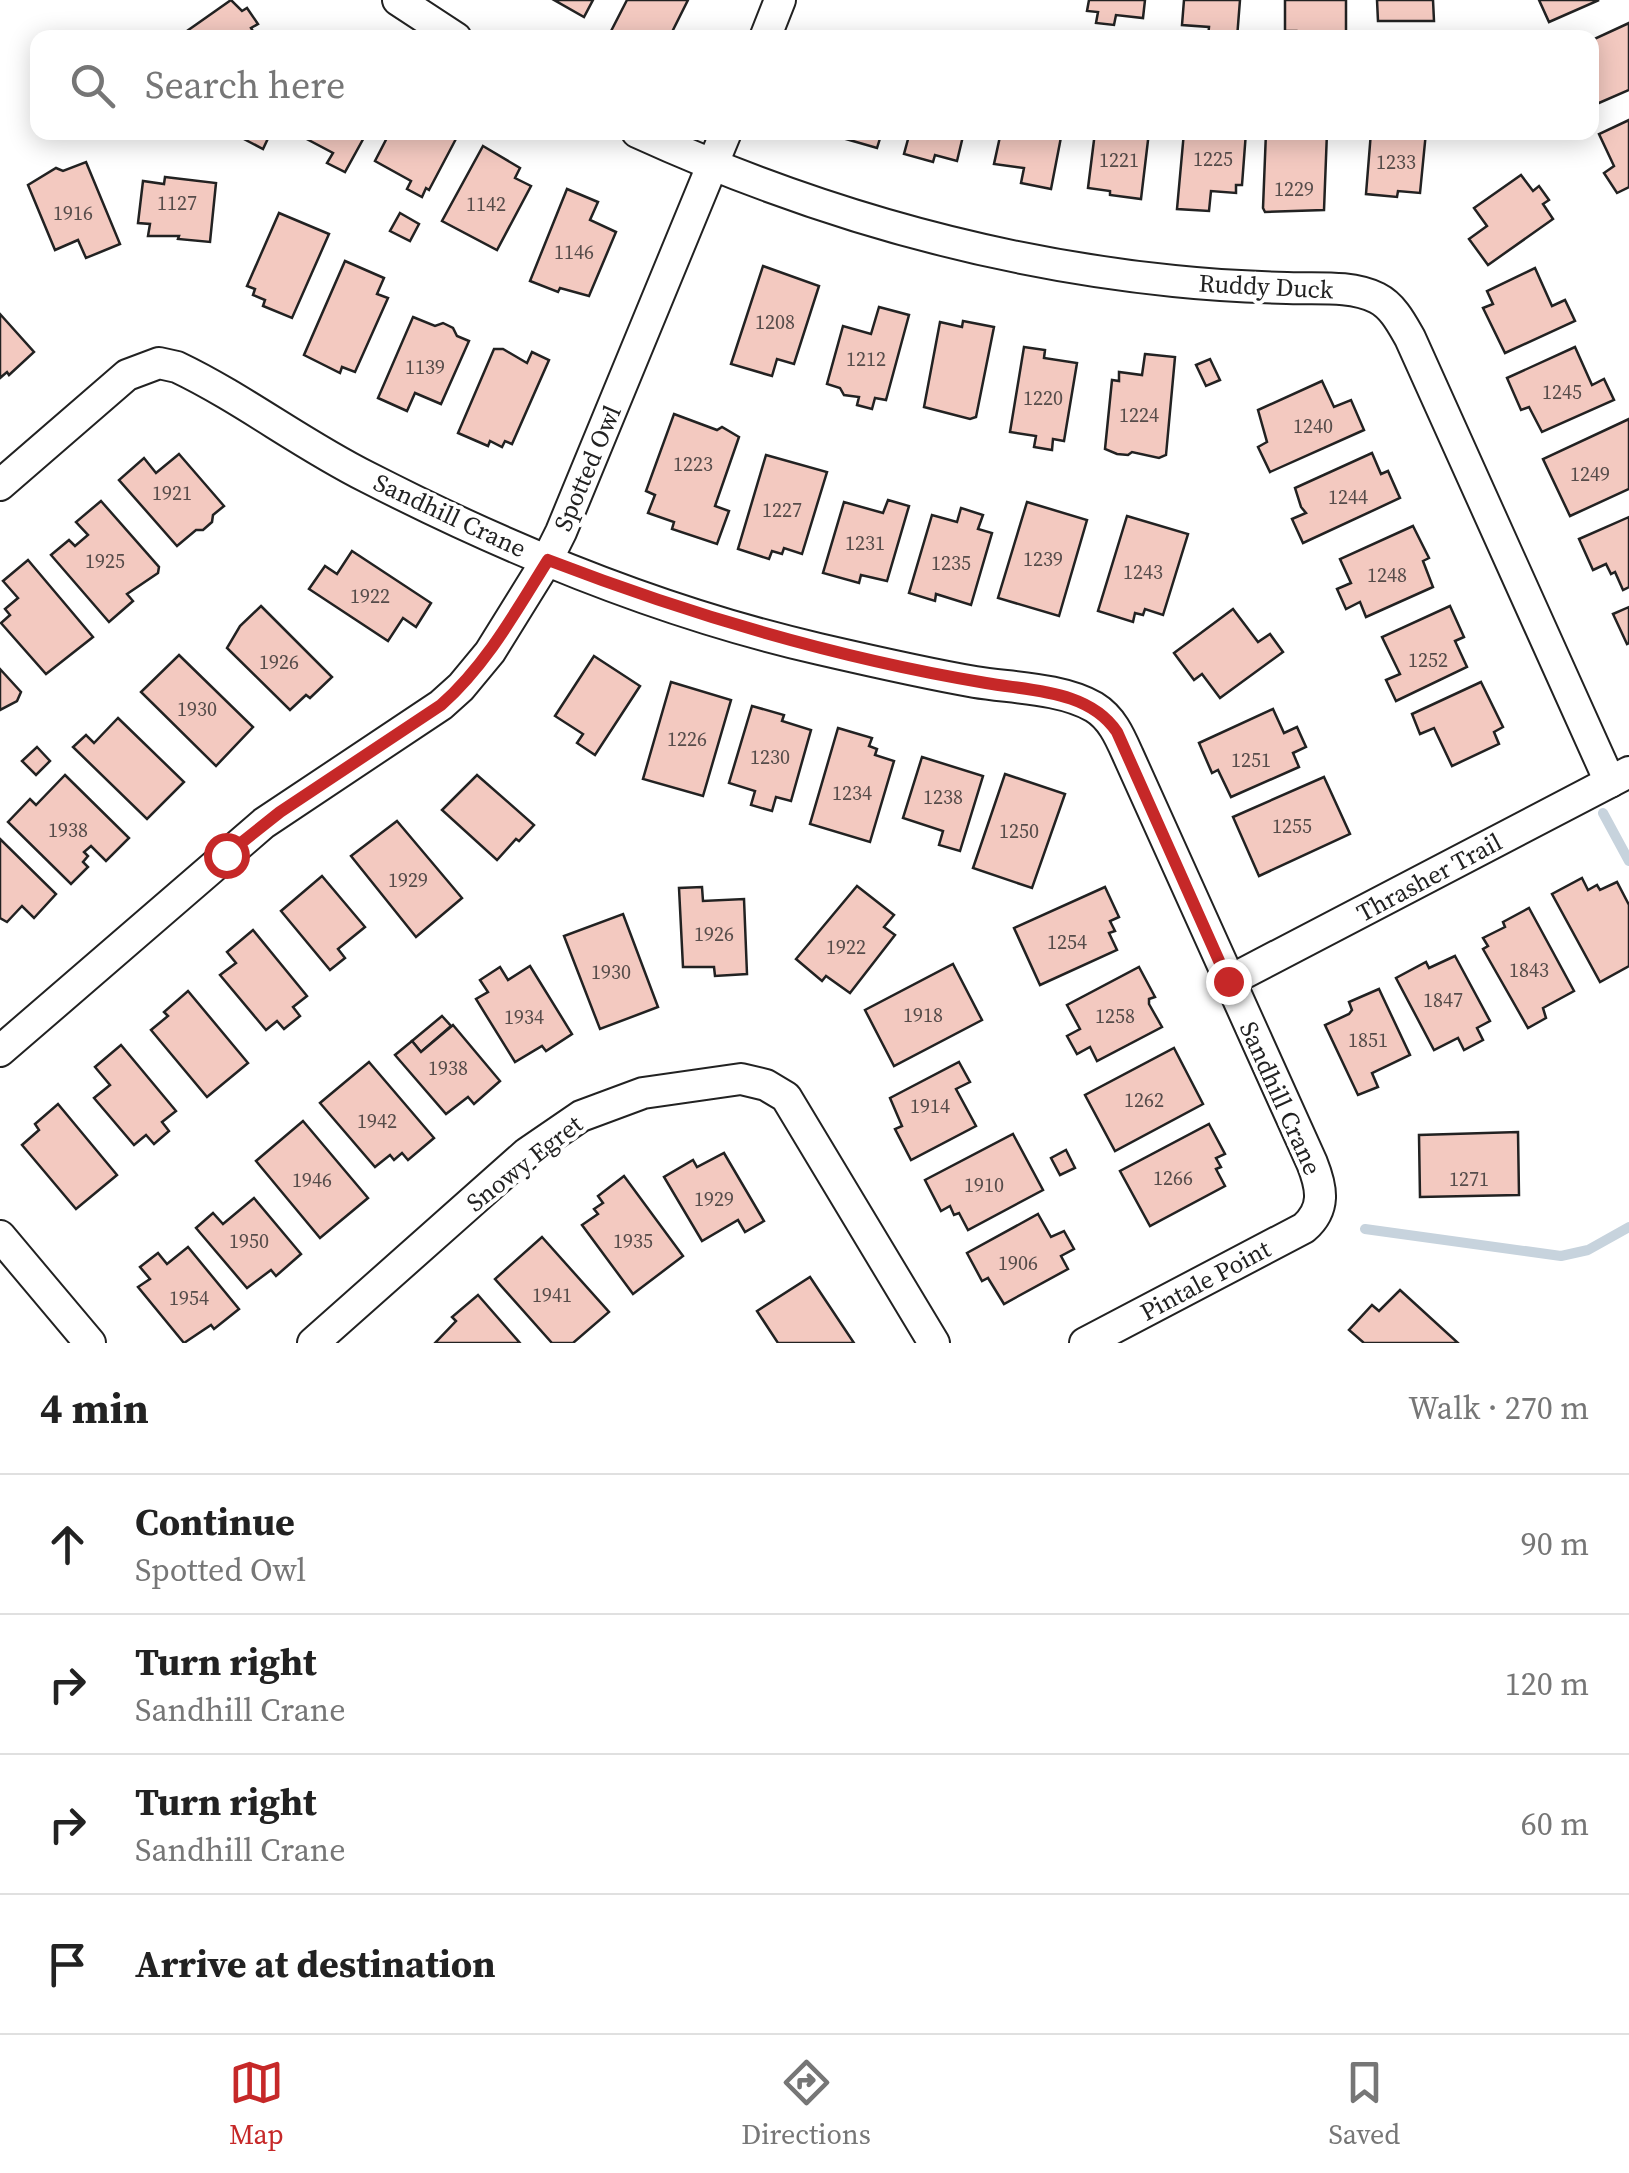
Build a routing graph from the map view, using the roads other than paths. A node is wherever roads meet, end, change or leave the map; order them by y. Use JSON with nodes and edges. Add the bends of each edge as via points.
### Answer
{"nodes":[{"id":1,"x":398,"y":0,"type":"edge"},
{"id":2,"x":780,"y":0,"type":"edge"},
{"id":3,"x":444,"y":30,"type":"edge"},
{"id":4,"x":767,"y":30,"type":"edge"},
{"id":5,"x":655,"y":140,"type":"edge"},
{"id":6,"x":723,"y":140,"type":"edge"},
{"id":7,"x":713,"y":166,"type":"junction"},
{"id":8,"x":0,"y":485,"type":"edge"},
{"id":9,"x":548,"y":560,"type":"junction"},
{"id":10,"x":1620,"y":777,"type":"edge"},
{"id":11,"x":1228,"y":981,"type":"junction"},
{"id":12,"x":0,"y":1051,"type":"edge"},
{"id":13,"x":1319,"y":1210,"type":"joint"},
{"id":14,"x":0,"y":1236,"type":"edge"},
{"id":15,"x":90,"y":1343,"type":"edge"},
{"id":16,"x":314,"y":1343,"type":"edge"},
{"id":17,"x":934,"y":1343,"type":"edge"},
{"id":18,"x":1085,"y":1343,"type":"edge"}],
"edges":[{"from":1,"to":3,"type":"street"},
{"from":2,"to":4,"type":"street"},
{"from":5,"to":7,"type":"street","name":"Ruddy Duck"},
{"from":6,"to":7,"type":"street","name":"Spotted Owl"},
{"from":7,"to":9,"type":"street","name":"Spotted Owl"},
{"from":7,"to":10,"type":"street","name":"Ruddy Duck","via":[[961,246],[1123,275],[1346,290],[1381,300],[1410,338]]},
{"from":8,"to":9,"type":"street","name":"Sandhill Crane","via":[[127,375],[159,364],[177,366],[365,476]]},
{"from":9,"to":11,"type":"street","name":"Sandhill Crane","via":[[810,647],[1094,707],[1117,732]]},
{"from":9,"to":12,"type":"street","name":"Spotted Owl","via":[[490,652],[441,705],[264,823]]},
{"from":10,"to":11,"type":"street","name":"Thrasher Trail"},
{"from":11,"to":13,"type":"street","name":"Sandhill Crane","via":[[1318,1178]]},
{"from":13,"to":18,"type":"street","name":"Pintale Point","via":[[1294,1234]]},
{"from":14,"to":15,"type":"street"},
{"from":16,"to":17,"type":"street","name":"Snowy Egret","via":[[556,1132],[617,1100],[727,1079],[753,1080],[786,1097]]}]}
